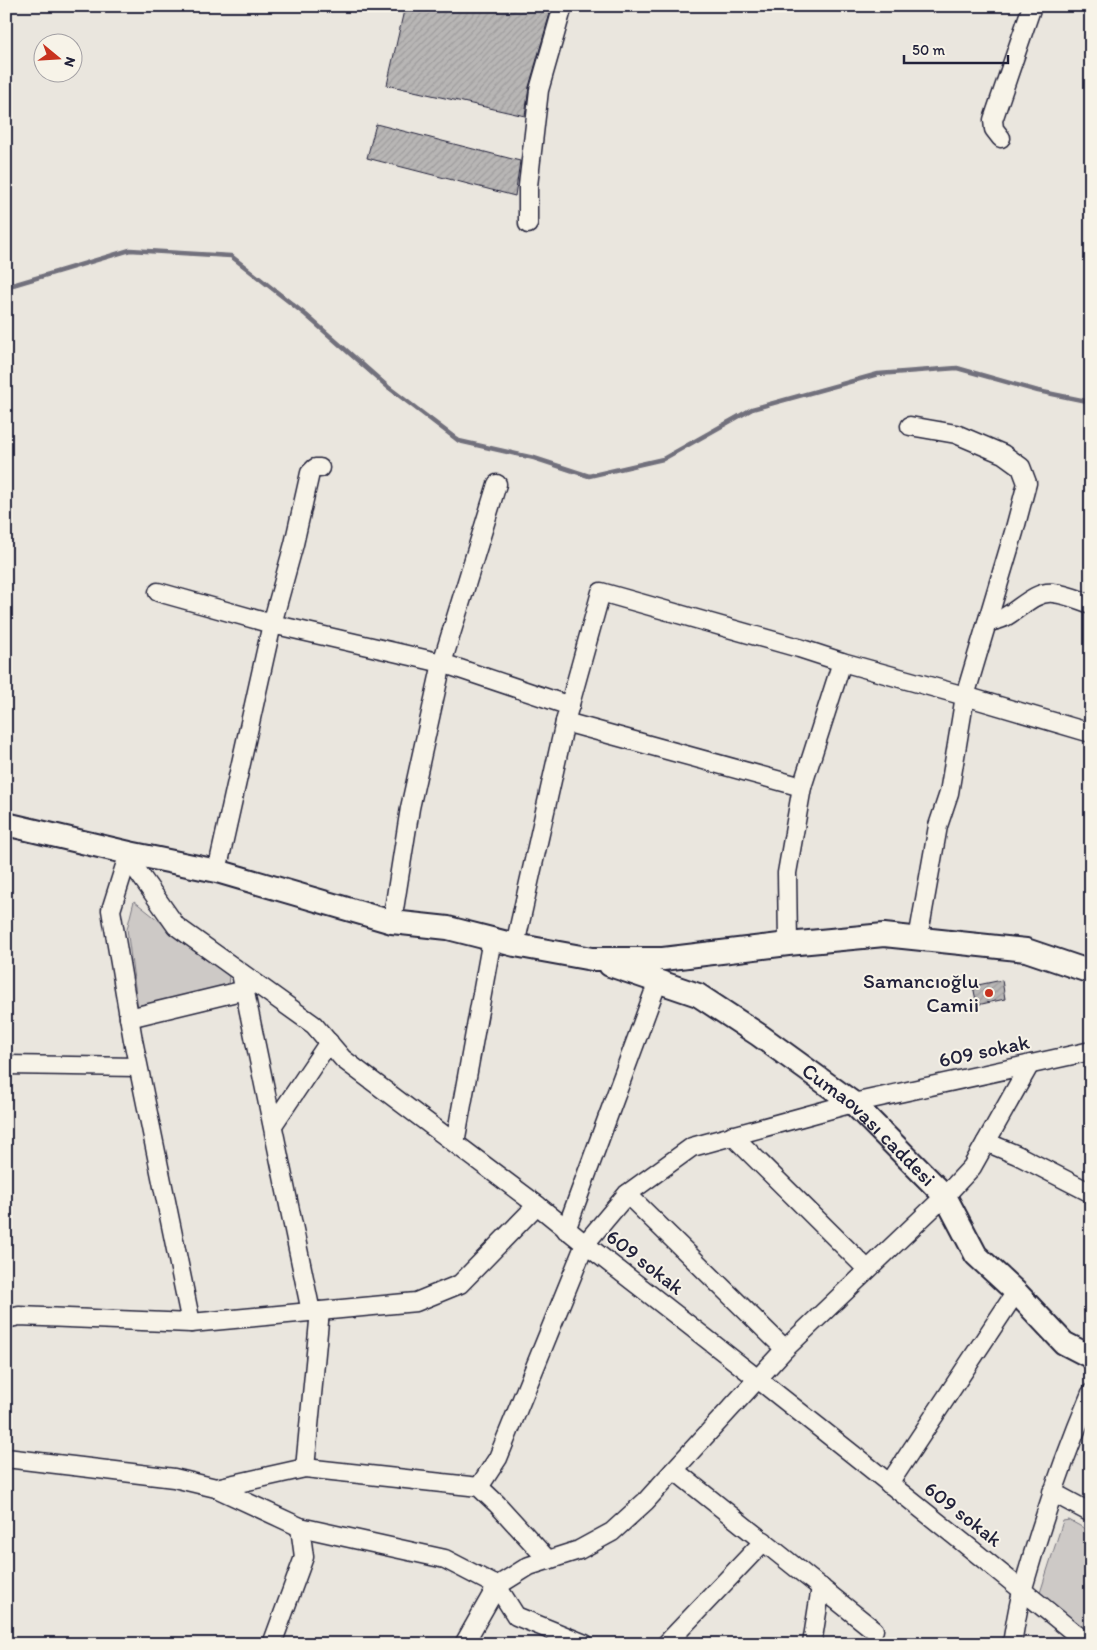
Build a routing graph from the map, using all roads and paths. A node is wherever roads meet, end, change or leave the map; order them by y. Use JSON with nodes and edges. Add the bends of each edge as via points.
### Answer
{"nodes":[{"id":1,"x":563,"y":6,"type":"edge"},
{"id":2,"x":1032,"y":6,"type":"edge"},
{"id":3,"x":1000,"y":138,"type":"dead end"},
{"id":4,"x":528,"y":224,"type":"dead end"},
{"id":5,"x":910,"y":426,"type":"dead end"},
{"id":6,"x":320,"y":468,"type":"dead end"},
{"id":7,"x":497,"y":484,"type":"dead end"},
{"id":8,"x":158,"y":592,"type":"dead end"},
{"id":9,"x":1091,"y":604,"type":"edge"},
{"id":10,"x":986,"y":623,"type":"junction"},
{"id":11,"x":272,"y":624,"type":"junction"},
{"id":12,"x":842,"y":662,"type":"junction"},
{"id":13,"x":442,"y":663,"type":"junction"},
{"id":14,"x":965,"y":696,"type":"junction"},
{"id":15,"x":568,"y":714,"type":"junction"},
{"id":16,"x":1091,"y":733,"type":"edge"},
{"id":17,"x":802,"y":787,"type":"junction"},
{"id":18,"x":6,"y":824,"type":"edge"},
{"id":19,"x":129,"y":853,"type":"junction"},
{"id":20,"x":217,"y":871,"type":"junction"},
{"id":21,"x":392,"y":922,"type":"junction"},
{"id":22,"x":492,"y":939,"type":"junction"},
{"id":23,"x":918,"y":939,"type":"junction"},
{"id":24,"x":788,"y":944,"type":"junction"},
{"id":25,"x":515,"y":945,"type":"junction"},
{"id":26,"x":592,"y":959,"type":"junction"},
{"id":27,"x":1091,"y":972,"type":"edge"},
{"id":28,"x":241,"y":973,"type":"junction"},
{"id":29,"x":658,"y":981,"type":"junction"},
{"id":30,"x":245,"y":990,"type":"junction"},
{"id":31,"x":129,"y":1018,"type":"junction"},
{"id":32,"x":328,"y":1042,"type":"junction"},
{"id":33,"x":1091,"y":1051,"type":"edge"},
{"id":34,"x":1030,"y":1064,"type":"junction"},
{"id":35,"x":6,"y":1065,"type":"edge"},
{"id":36,"x":138,"y":1067,"type":"junction"},
{"id":37,"x":853,"y":1103,"type":"junction"},
{"id":38,"x":273,"y":1125,"type":"junction"},
{"id":39,"x":732,"y":1135,"type":"junction"},
{"id":40,"x":986,"y":1142,"type":"junction"},
{"id":41,"x":455,"y":1143,"type":"junction"},
{"id":42,"x":1091,"y":1193,"type":"edge"},
{"id":43,"x":627,"y":1194,"type":"junction"},
{"id":44,"x":945,"y":1196,"type":"junction"},
{"id":45,"x":537,"y":1204,"type":"junction"},
{"id":46,"x":566,"y":1230,"type":"junction"},
{"id":47,"x":585,"y":1244,"type":"junction"},
{"id":48,"x":867,"y":1269,"type":"junction"},
{"id":49,"x":1016,"y":1292,"type":"junction"},
{"id":50,"x":316,"y":1311,"type":"junction"},
{"id":51,"x":6,"y":1319,"type":"edge"},
{"id":52,"x":191,"y":1323,"type":"junction"},
{"id":53,"x":785,"y":1349,"type":"junction"},
{"id":54,"x":1091,"y":1357,"type":"edge"},
{"id":55,"x":758,"y":1378,"type":"junction"},
{"id":56,"x":1091,"y":1393,"type":"edge"},
{"id":57,"x":6,"y":1458,"type":"edge"},
{"id":58,"x":305,"y":1468,"type":"junction"},
{"id":59,"x":674,"y":1470,"type":"junction"},
{"id":60,"x":889,"y":1484,"type":"junction"},
{"id":61,"x":216,"y":1488,"type":"junction"},
{"id":62,"x":479,"y":1488,"type":"junction"},
{"id":63,"x":1052,"y":1492,"type":"junction"},
{"id":64,"x":1091,"y":1513,"type":"edge"},
{"id":65,"x":300,"y":1527,"type":"junction"},
{"id":66,"x":764,"y":1541,"type":"junction"},
{"id":67,"x":548,"y":1560,"type":"junction"},
{"id":68,"x":497,"y":1586,"type":"junction"},
{"id":69,"x":821,"y":1588,"type":"junction"},
{"id":70,"x":1023,"y":1590,"type":"junction"},
{"id":71,"x":874,"y":1630,"type":"dead end"},
{"id":72,"x":272,"y":1644,"type":"edge"},
{"id":73,"x":464,"y":1644,"type":"edge"},
{"id":74,"x":585,"y":1644,"type":"edge"},
{"id":75,"x":666,"y":1644,"type":"edge"},
{"id":76,"x":812,"y":1644,"type":"edge"},
{"id":77,"x":1012,"y":1644,"type":"edge"},
{"id":78,"x":1088,"y":1644,"type":"edge"}],
"edges":[{"from":1,"to":4,"type":"street","via":[[539,90],[528,186]]},
{"from":2,"to":3,"type":"street","via":[[993,120]]},
{"from":5,"to":10,"type":"street","via":[[956,434],[1003,454],[1021,467],[1026,483]]},
{"from":6,"to":11,"type":"street","via":[[310,473]]},
{"from":7,"to":13,"type":"street"},
{"from":8,"to":11,"type":"street"},
{"from":9,"to":10,"type":"street","via":[[1061,594],[1043,594],[1005,617]]},
{"from":10,"to":14,"type":"street"},
{"from":11,"to":13,"type":"street"},
{"from":11,"to":20,"type":"street"},
{"from":12,"to":14,"type":"street"},
{"from":12,"to":15,"type":"street","via":[[601,592]]},
{"from":12,"to":17,"type":"street"},
{"from":13,"to":15,"type":"street"},
{"from":13,"to":21,"type":"street","via":[[410,808]]},
{"from":14,"to":16,"type":"street"},
{"from":14,"to":23,"type":"street","via":[[949,793],[938,826]]},
{"from":15,"to":17,"type":"street"},
{"from":15,"to":25,"type":"street"},
{"from":17,"to":24,"type":"street","via":[[787,873]]},
{"from":18,"to":19,"type":"main road"},
{"from":19,"to":20,"type":"main road"},
{"from":19,"to":28,"type":"street","via":[[138,872],[176,926]]},
{"from":19,"to":31,"type":"street","via":[[112,910]]},
{"from":20,"to":21,"type":"main road"},
{"from":21,"to":22,"type":"main road","via":[[448,928]]},
{"from":22,"to":25,"type":"main road"},
{"from":22,"to":41,"type":"street"},
{"from":23,"to":24,"type":"main road","via":[[884,936]]},
{"from":23,"to":27,"type":"main road","via":[[1026,950]]},
{"from":24,"to":26,"type":"main road","via":[[662,959]]},
{"from":25,"to":26,"type":"main road"},
{"from":26,"to":29,"type":"main road","name":"Cumaovası caddesi"},
{"from":28,"to":30,"type":"street"},
{"from":28,"to":32,"type":"street","via":[[314,1026]]},
{"from":29,"to":37,"type":"main road","name":"Cumaovası caddesi","via":[[698,996],[759,1035]]},
{"from":29,"to":46,"type":"street"},
{"from":30,"to":31,"type":"street"},
{"from":30,"to":38,"type":"street"},
{"from":31,"to":36,"type":"street"},
{"from":32,"to":38,"type":"street"},
{"from":32,"to":41,"type":"street","via":[[343,1059]]},
{"from":33,"to":34,"type":"street","name":"609 sokak"},
{"from":34,"to":37,"type":"street","name":"609 sokak"},
{"from":34,"to":40,"type":"street"},
{"from":35,"to":36,"type":"street"},
{"from":36,"to":52,"type":"street"},
{"from":37,"to":39,"type":"street","name":"609 sokak"},
{"from":37,"to":44,"type":"main road","name":"Cumaovası caddesi"},
{"from":38,"to":50,"type":"street"},
{"from":39,"to":43,"type":"street","name":"609 sokak","via":[[692,1147]]},
{"from":39,"to":48,"type":"street"},
{"from":40,"to":42,"type":"street"},
{"from":40,"to":44,"type":"street","via":[[972,1167]]},
{"from":41,"to":45,"type":"street"},
{"from":43,"to":47,"type":"street","name":"609 sokak"},
{"from":43,"to":53,"type":"street"},
{"from":44,"to":48,"type":"street"},
{"from":44,"to":49,"type":"main road","name":"Cumaovası caddesi","via":[[976,1255]]},
{"from":45,"to":46,"type":"street"},
{"from":45,"to":50,"type":"street","via":[[460,1284],[416,1302]]},
{"from":46,"to":47,"type":"street"},
{"from":47,"to":55,"type":"street","name":"609 sokak"},
{"from":47,"to":62,"type":"street","via":[[498,1458]]},
{"from":48,"to":53,"type":"street"},
{"from":49,"to":54,"type":"main road","name":"Cumaovası caddesi","via":[[1064,1343]]},
{"from":49,"to":60,"type":"street"},
{"from":50,"to":52,"type":"street"},
{"from":50,"to":58,"type":"street"},
{"from":51,"to":52,"type":"street","via":[[20,1316]]},
{"from":53,"to":55,"type":"street"},
{"from":55,"to":59,"type":"street"},
{"from":55,"to":60,"type":"street","name":"609 sokak"},
{"from":56,"to":63,"type":"street"},
{"from":57,"to":61,"type":"street","via":[[174,1478]]},
{"from":58,"to":61,"type":"street"},
{"from":58,"to":62,"type":"street"},
{"from":59,"to":66,"type":"street"},
{"from":59,"to":67,"type":"street","via":[[612,1532],[579,1550]]},
{"from":60,"to":70,"type":"street","name":"609 sokak"},
{"from":61,"to":65,"type":"street"},
{"from":62,"to":67,"type":"street"},
{"from":63,"to":64,"type":"street"},
{"from":63,"to":70,"type":"street"},
{"from":65,"to":68,"type":"street","via":[[445,1559]]},
{"from":65,"to":72,"type":"street","via":[[304,1557]]},
{"from":66,"to":69,"type":"street"},
{"from":66,"to":75,"type":"street"},
{"from":67,"to":68,"type":"street","via":[[529,1566]]},
{"from":68,"to":73,"type":"street"},
{"from":68,"to":74,"type":"street","via":[[516,1616]]},
{"from":69,"to":71,"type":"street"},
{"from":69,"to":76,"type":"street"},
{"from":70,"to":77,"type":"street"},
{"from":70,"to":78,"type":"street","name":"609 sokak"}]}
